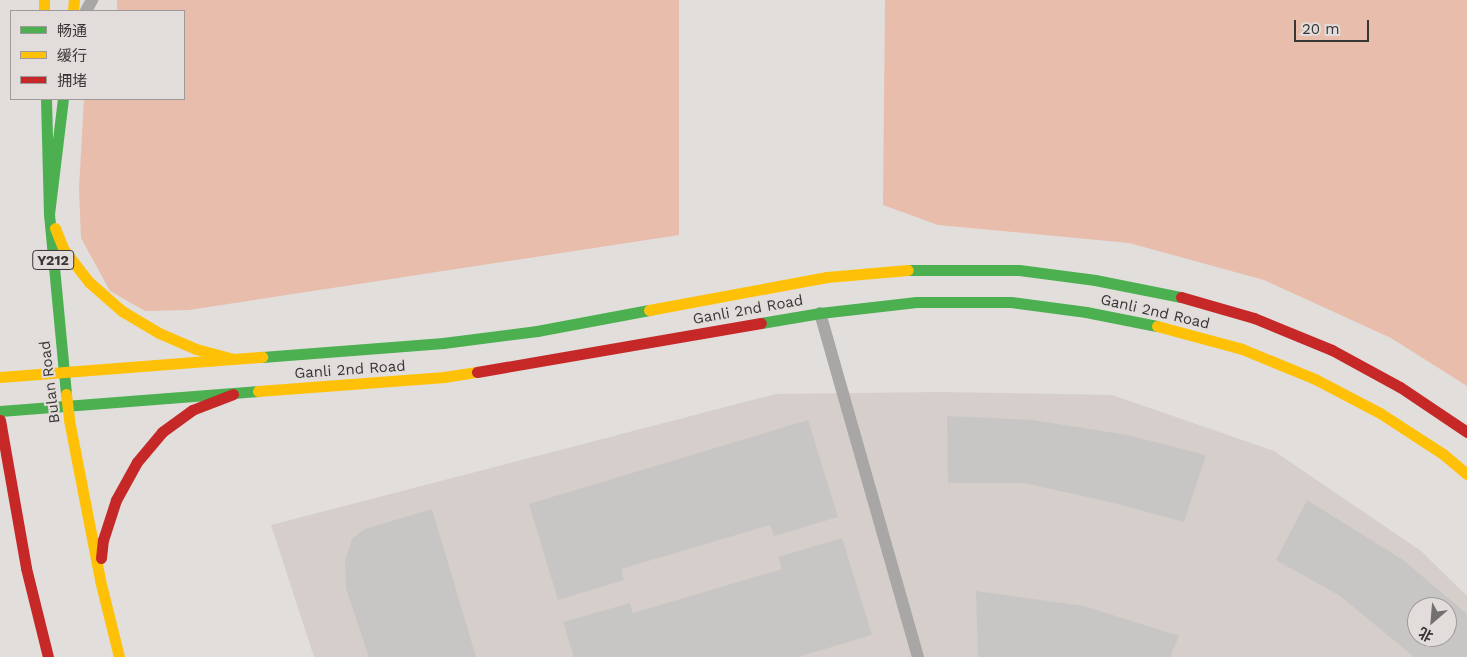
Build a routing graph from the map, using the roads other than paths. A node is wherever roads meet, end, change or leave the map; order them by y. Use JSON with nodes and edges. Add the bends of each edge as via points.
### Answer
{"nodes":[{"id":1,"x":46,"y":100,"type":"edge"},
{"id":2,"x":62,"y":100,"type":"edge"},
{"id":3,"x":49,"y":214,"type":"junction"},
{"id":4,"x":820,"y":312,"type":"junction"},
{"id":5,"x":234,"y":359,"type":"junction"},
{"id":6,"x":64,"y":372,"type":"junction"},
{"id":7,"x":0,"y":377,"type":"edge"},
{"id":8,"x":233,"y":394,"type":"junction"},
{"id":9,"x":68,"y":406,"type":"junction"},
{"id":10,"x":0,"y":411,"type":"edge"},
{"id":11,"x":0,"y":420,"type":"edge"},
{"id":12,"x":1467,"y":432,"type":"edge"},
{"id":13,"x":1467,"y":474,"type":"edge"},
{"id":14,"x":4,"y":523,"type":"dead end"},
{"id":15,"x":26,"y":568,"type":"junction"},
{"id":16,"x":100,"y":580,"type":"junction"},
{"id":17,"x":48,"y":657,"type":"edge"},
{"id":18,"x":120,"y":657,"type":"edge"},
{"id":19,"x":918,"y":657,"type":"edge"}],
"edges":[{"from":1,"to":3,"type":"main road","name":"Bulan Road","number":"Y212"},
{"from":2,"to":3,"type":"main road"},
{"from":3,"to":5,"type":"main road","via":[[64,250],[89,282],[122,311],[159,333],[196,349]]},
{"from":3,"to":6,"type":"main road","name":"Bulan Road","number":"Y212"},
{"from":4,"to":8,"type":"main road","name":"Ganli 2nd Road","via":[[540,363],[444,377]]},
{"from":4,"to":13,"type":"main road","name":"Ganli 2nd Road","via":[[916,302],[1010,302],[1174,329],[1242,349],[1315,379],[1380,413],[1443,454]]},
{"from":4,"to":19,"type":"lane"},
{"from":5,"to":6,"type":"main road","name":"Ganli 2nd Road"},
{"from":5,"to":12,"type":"main road","name":"Ganli 2nd Road","via":[[443,343],[537,331],[827,277],[915,269],[1019,270],[1172,295],[1254,318],[1332,350],[1400,387]]},
{"from":6,"to":7,"type":"main road","name":"Ganli 2nd Road"},
{"from":6,"to":9,"type":"main road","name":"Bulan Road","number":"Y212"},
{"from":8,"to":9,"type":"main road","name":"Ganli 2nd Road"},
{"from":8,"to":16,"type":"main road","via":[[192,410],[162,432],[137,462],[116,500],[103,540]]},
{"from":9,"to":10,"type":"main road","name":"Ganli 2nd Road"},
{"from":9,"to":16,"type":"main road","name":"Bulan Road","number":"Y212"},
{"from":11,"to":15,"type":"main road"},
{"from":14,"to":15,"type":"main road"},
{"from":15,"to":17,"type":"main road"},
{"from":16,"to":18,"type":"main road","name":"Bulan Road","number":"Y212"}]}
